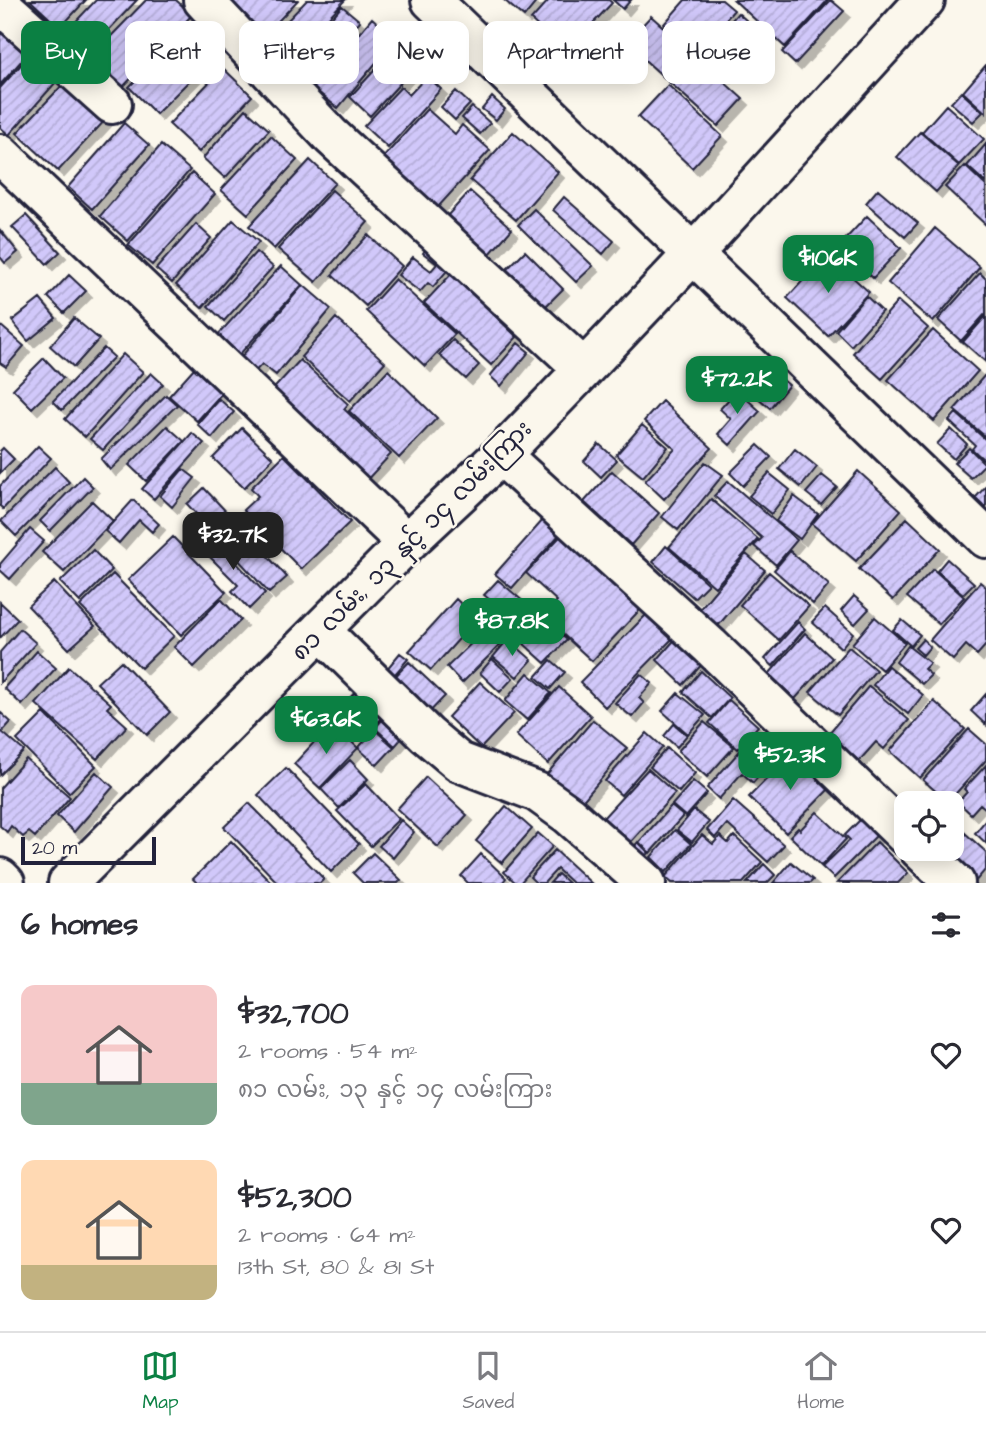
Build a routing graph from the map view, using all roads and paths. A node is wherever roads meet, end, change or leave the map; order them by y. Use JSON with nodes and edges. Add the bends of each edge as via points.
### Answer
{"nodes":[{"id":1,"x":203,"y":0,"type":"edge"},
{"id":2,"x":431,"y":0,"type":"edge"},
{"id":3,"x":925,"y":0,"type":"edge"},
{"id":4,"x":0,"y":4,"type":"edge"},
{"id":5,"x":112,"y":104,"type":"dead end"},
{"id":6,"x":3,"y":161,"type":"edge"},
{"id":7,"x":693,"y":254,"type":"junction"},
{"id":8,"x":584,"y":369,"type":"junction"},
{"id":9,"x":501,"y":454,"type":"junction"},
{"id":10,"x":986,"y":538,"type":"edge"},
{"id":11,"x":407,"y":543,"type":"junction"},
{"id":12,"x":320,"y":630,"type":"junction"},
{"id":13,"x":894,"y":824,"type":"edge"},
{"id":14,"x":932,"y":861,"type":"edge"},
{"id":15,"x":0,"y":878,"type":"edge"},
{"id":16,"x":5,"y":883,"type":"edge"},
{"id":17,"x":68,"y":883,"type":"edge"},
{"id":18,"x":646,"y":883,"type":"edge"},
{"id":19,"x":955,"y":883,"type":"edge"}],
"edges":[{"from":1,"to":8,"type":"street","via":[[331,136]]},
{"from":2,"to":7,"type":"street"},
{"from":3,"to":7,"type":"street","name":"၈၁ လမ်း, ၁၃ နှင့် ၁၄ လမ်းကြား"},
{"from":4,"to":5,"type":"street"},
{"from":6,"to":11,"type":"street"},
{"from":7,"to":8,"type":"street","name":"၈၁ လမ်း, ၁၃ နှင့် ၁၄ လမ်းကြား"},
{"from":7,"to":10,"type":"street"},
{"from":8,"to":9,"type":"street","name":"၈၁ လမ်း, ၁၃ နှင့် ၁၄ လမ်းကြား"},
{"from":9,"to":11,"type":"street","name":"၈၁ လမ်း, ၁၃ နှင့် ၁၄ လမ်းကြား"},
{"from":9,"to":13,"type":"street","via":[[710,646]]},
{"from":11,"to":12,"type":"street","name":"၈၁ လမ်း, ၁၃ နှင့် ၁၄ လမ်းကြား"},
{"from":12,"to":17,"type":"street","name":"၈၁ လမ်း, ၁၃ နှင့် ၁၄ လမ်းကြား"},
{"from":12,"to":18,"type":"street","via":[[459,761],[537,792]]},
{"from":14,"to":19,"type":"street"},
{"from":15,"to":16,"type":"street"}]}
